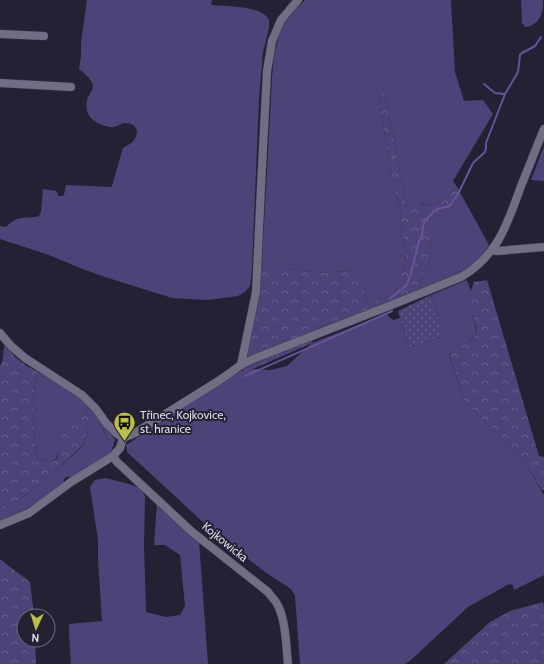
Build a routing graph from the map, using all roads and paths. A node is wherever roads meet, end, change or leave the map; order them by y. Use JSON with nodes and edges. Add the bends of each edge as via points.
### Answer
{"nodes":[{"id":1,"x":298,"y":0,"type":"edge"},
{"id":2,"x":0,"y":34,"type":"edge"},
{"id":3,"x":44,"y":36,"type":"dead end"},
{"id":4,"x":0,"y":83,"type":"edge"},
{"id":5,"x":71,"y":87,"type":"dead end"},
{"id":6,"x":544,"y":129,"type":"edge"},
{"id":7,"x":544,"y":247,"type":"edge"},
{"id":8,"x":492,"y":250,"type":"junction"},
{"id":9,"x":0,"y":333,"type":"edge"},
{"id":10,"x":241,"y":365,"type":"junction"},
{"id":11,"x":123,"y":438,"type":"junction"},
{"id":12,"x":113,"y":456,"type":"junction"},
{"id":13,"x":0,"y":525,"type":"edge"},
{"id":14,"x":288,"y":664,"type":"edge"}],
"edges":[{"from":1,"to":10,"type":"street","via":[[281,20],[272,41],[268,64],[256,292]]},
{"from":2,"to":3,"type":"street"},
{"from":4,"to":5,"type":"street"},
{"from":6,"to":8,"type":"street","via":[[506,226]]},
{"from":7,"to":8,"type":"street"},
{"from":8,"to":10,"type":"street","via":[[480,264],[461,277]]},
{"from":9,"to":11,"type":"street","via":[[25,358],[82,395]]},
{"from":10,"to":11,"type":"street","via":[[135,433]]},
{"from":11,"to":12,"type":"street","via":[[120,448]]},
{"from":12,"to":13,"type":"street","via":[[29,513]]},
{"from":12,"to":14,"type":"street","name":"Kojkowicka","via":[[191,531],[268,592],[276,602],[283,621]]}]}
